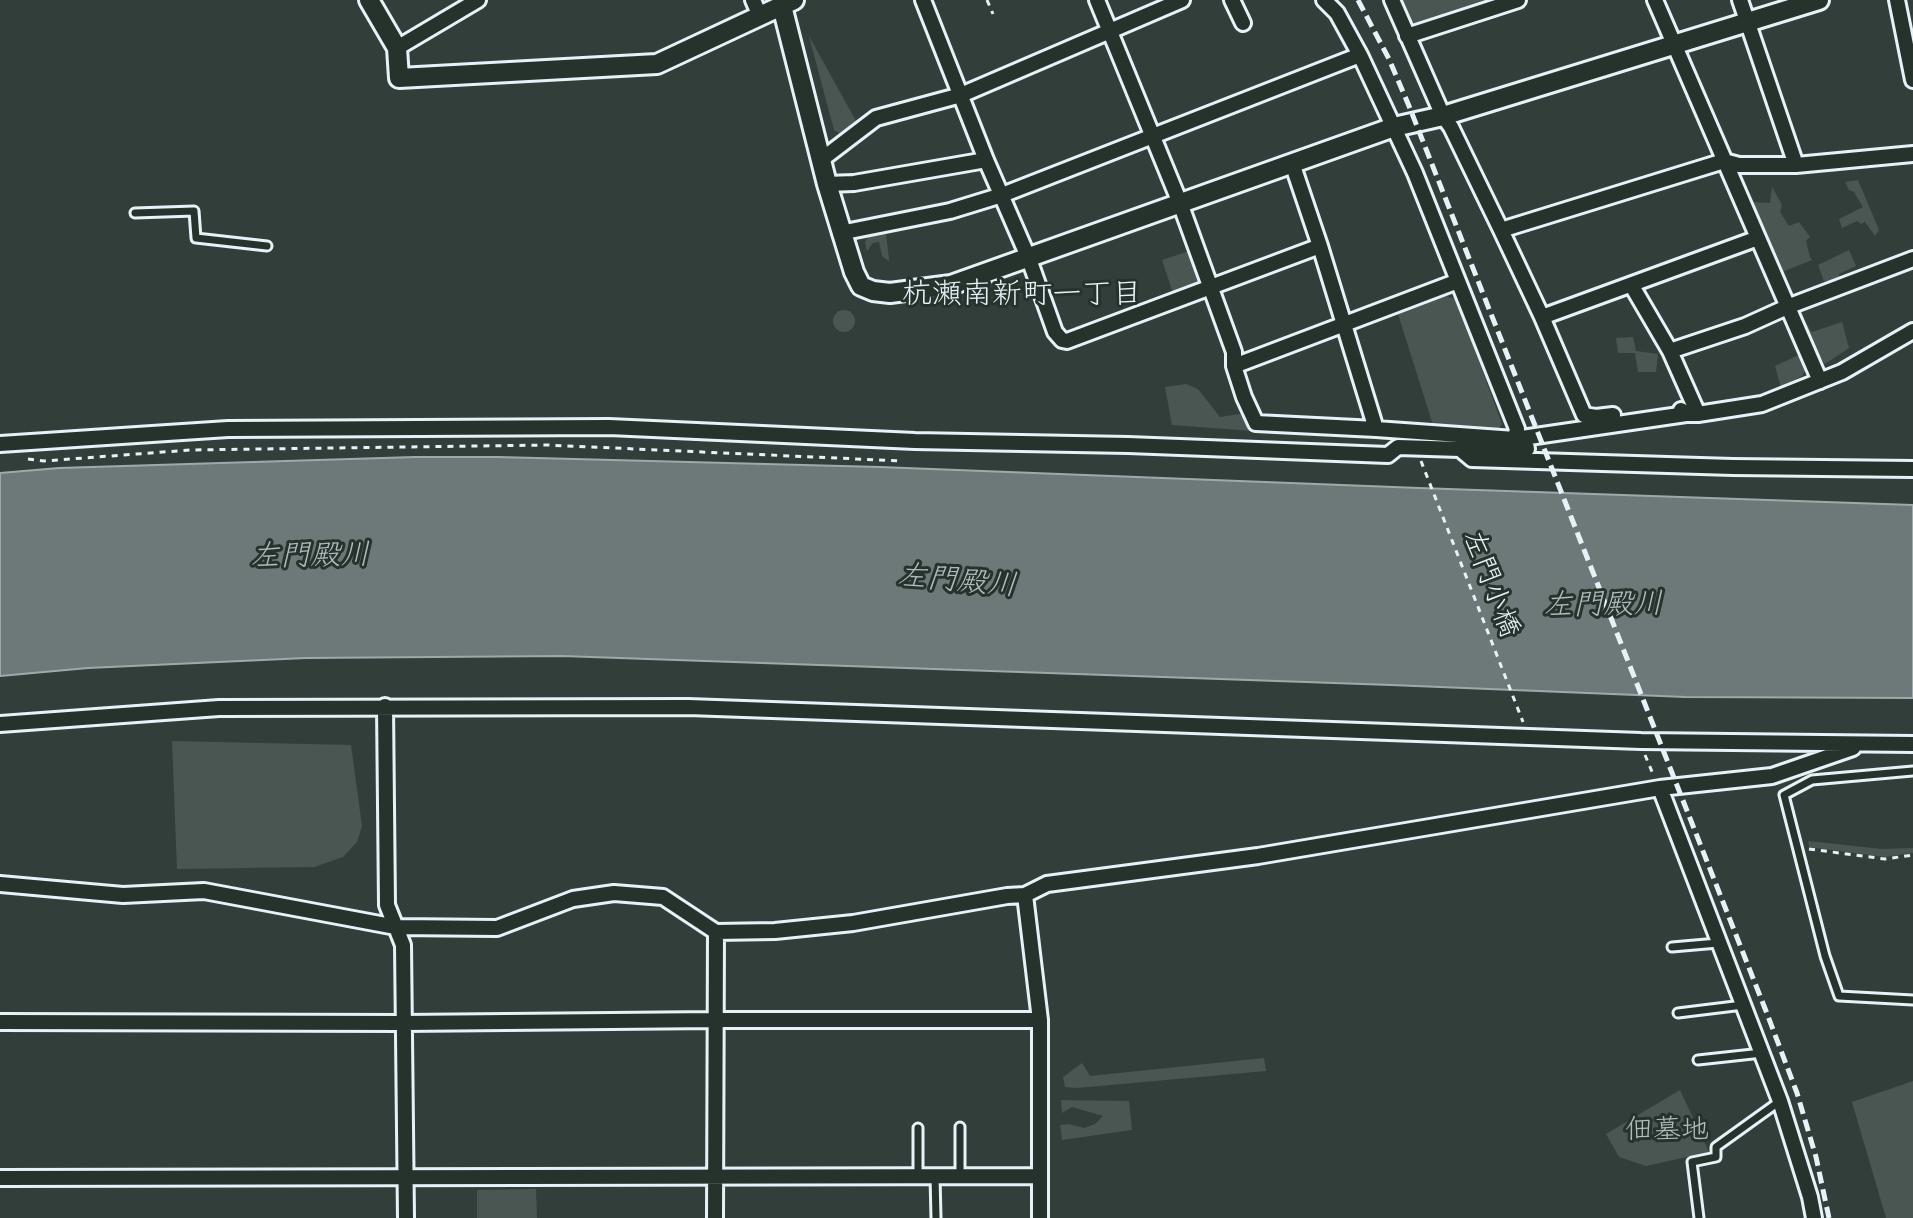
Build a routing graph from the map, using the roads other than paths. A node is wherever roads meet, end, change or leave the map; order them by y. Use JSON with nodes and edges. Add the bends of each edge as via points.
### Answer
{"nodes":[{"id":1,"x":369,"y":0,"type":"edge"},
{"id":2,"x":478,"y":0,"type":"edge"},
{"id":3,"x":923,"y":0,"type":"edge"},
{"id":4,"x":1097,"y":0,"type":"edge"},
{"id":5,"x":1182,"y":0,"type":"edge"},
{"id":6,"x":1232,"y":0,"type":"edge"},
{"id":7,"x":1324,"y":0,"type":"edge"},
{"id":8,"x":1392,"y":0,"type":"edge"},
{"id":9,"x":1518,"y":0,"type":"edge"},
{"id":10,"x":1655,"y":0,"type":"edge"},
{"id":11,"x":1740,"y":0,"type":"edge"},
{"id":12,"x":1819,"y":0,"type":"edge"},
{"id":13,"x":1897,"y":0,"type":"edge"},
{"id":14,"x":788,"y":3,"type":"edge"},
{"id":15,"x":756,"y":8,"type":"edge"},
{"id":16,"x":1748,"y":22,"type":"junction"},
{"id":17,"x":1243,"y":23,"type":"dead end"},
{"id":18,"x":1111,"y":32,"type":"junction"},
{"id":19,"x":1407,"y":36,"type":"junction"},
{"id":20,"x":1673,"y":44,"type":"junction"},
{"id":21,"x":397,"y":48,"type":"junction"},
{"id":22,"x":1360,"y":55,"type":"junction"},
{"id":23,"x":1913,"y":80,"type":"edge"},
{"id":24,"x":961,"y":95,"type":"junction"},
{"id":25,"x":1443,"y":116,"type":"junction"},
{"id":26,"x":1394,"y":127,"type":"junction"},
{"id":27,"x":1154,"y":137,"type":"junction"},
{"id":28,"x":1913,"y":154,"type":"edge"},
{"id":29,"x":821,"y":160,"type":"junction"},
{"id":30,"x":986,"y":160,"type":"junction"},
{"id":31,"x":1724,"y":161,"type":"junction"},
{"id":32,"x":1292,"y":163,"type":"junction"},
{"id":33,"x":1796,"y":165,"type":"junction"},
{"id":34,"x":827,"y":184,"type":"junction"},
{"id":35,"x":1002,"y":195,"type":"junction"},
{"id":36,"x":1180,"y":203,"type":"junction"},
{"id":37,"x":135,"y":213,"type":"dead end"},
{"id":38,"x":1501,"y":230,"type":"junction"},
{"id":39,"x":840,"y":233,"type":"junction"},
{"id":40,"x":1758,"y":238,"type":"junction"},
{"id":41,"x":267,"y":246,"type":"dead end"},
{"id":42,"x":1320,"y":246,"type":"junction"},
{"id":43,"x":1029,"y":259,"type":"junction"},
{"id":44,"x":1913,"y":259,"type":"edge"},
{"id":45,"x":1458,"y":281,"type":"junction"},
{"id":46,"x":1632,"y":286,"type":"junction"},
{"id":47,"x":1210,"y":287,"type":"junction"},
{"id":48,"x":1787,"y":307,"type":"junction"},
{"id":49,"x":1542,"y":317,"type":"junction"},
{"id":50,"x":1344,"y":325,"type":"junction"},
{"id":51,"x":1913,"y":331,"type":"edge"},
{"id":52,"x":1670,"y":351,"type":"junction"},
{"id":53,"x":1234,"y":366,"type":"junction"},
{"id":54,"x":1820,"y":381,"type":"junction"},
{"id":55,"x":1692,"y":414,"type":"junction"},
{"id":56,"x":1376,"y":429,"type":"junction"},
{"id":57,"x":1520,"y":439,"type":"junction"},
{"id":58,"x":0,"y":444,"type":"edge"},
{"id":59,"x":1460,"y":449,"type":"junction"},
{"id":60,"x":1913,"y":469,"type":"edge"},
{"id":61,"x":385,"y":706,"type":"junction"},
{"id":62,"x":0,"y":724,"type":"edge"},
{"id":63,"x":1865,"y":744,"type":"junction"},
{"id":64,"x":1913,"y":744,"type":"edge"},
{"id":65,"x":1913,"y":771,"type":"edge"},
{"id":66,"x":1660,"y":788,"type":"junction"},
{"id":67,"x":0,"y":884,"type":"edge"},
{"id":68,"x":1025,"y":895,"type":"junction"},
{"id":69,"x":396,"y":927,"type":"junction"},
{"id":70,"x":716,"y":932,"type":"junction"},
{"id":71,"x":1719,"y":943,"type":"junction"},
{"id":72,"x":1672,"y":947,"type":"dead end"},
{"id":73,"x":1913,"y":1000,"type":"edge"},
{"id":74,"x":1743,"y":1005,"type":"junction"},
{"id":75,"x":1678,"y":1013,"type":"dead end"},
{"id":76,"x":715,"y":1020,"type":"junction"},
{"id":77,"x":1040,"y":1020,"type":"junction"},
{"id":78,"x":0,"y":1022,"type":"edge"},
{"id":79,"x":403,"y":1023,"type":"junction"},
{"id":80,"x":1762,"y":1053,"type":"junction"},
{"id":81,"x":1698,"y":1060,"type":"dead end"},
{"id":82,"x":1780,"y":1101,"type":"junction"},
{"id":83,"x":960,"y":1127,"type":"dead end"},
{"id":84,"x":918,"y":1128,"type":"dead end"},
{"id":85,"x":918,"y":1176,"type":"junction"},
{"id":86,"x":935,"y":1176,"type":"junction"},
{"id":87,"x":960,"y":1176,"type":"junction"},
{"id":88,"x":1040,"y":1176,"type":"junction"},
{"id":89,"x":406,"y":1177,"type":"junction"},
{"id":90,"x":714,"y":1177,"type":"junction"},
{"id":91,"x":0,"y":1178,"type":"edge"},
{"id":92,"x":406,"y":1218,"type":"edge"},
{"id":93,"x":715,"y":1218,"type":"edge"},
{"id":94,"x":936,"y":1218,"type":"edge"},
{"id":95,"x":1040,"y":1218,"type":"edge"},
{"id":96,"x":1699,"y":1218,"type":"edge"},
{"id":97,"x":1814,"y":1218,"type":"edge"}],
"edges":[{"from":1,"to":21,"type":"street"},
{"from":2,"to":21,"type":"street"},
{"from":3,"to":24,"type":"street"},
{"from":4,"to":18,"type":"street"},
{"from":5,"to":18,"type":"street"},
{"from":6,"to":17,"type":"street"},
{"from":7,"to":22,"type":"street"},
{"from":8,"to":19,"type":"street"},
{"from":9,"to":19,"type":"street"},
{"from":10,"to":20,"type":"street"},
{"from":11,"to":16,"type":"street"},
{"from":12,"to":16,"type":"street"},
{"from":13,"to":23,"type":"street"},
{"from":14,"to":15,"type":"street"},
{"from":14,"to":29,"type":"street"},
{"from":15,"to":21,"type":"street","via":[[657,64],[399,78]]},
{"from":16,"to":20,"type":"street"},
{"from":16,"to":33,"type":"street"},
{"from":18,"to":24,"type":"street"},
{"from":18,"to":27,"type":"street"},
{"from":19,"to":25,"type":"street"},
{"from":20,"to":25,"type":"street"},
{"from":20,"to":31,"type":"street"},
{"from":22,"to":26,"type":"street"},
{"from":22,"to":27,"type":"street"},
{"from":24,"to":29,"type":"street","via":[[876,118]]},
{"from":24,"to":30,"type":"street"},
{"from":25,"to":26,"type":"street"},
{"from":25,"to":38,"type":"street"},
{"from":26,"to":32,"type":"street"},
{"from":26,"to":45,"type":"street"},
{"from":27,"to":35,"type":"street"},
{"from":27,"to":36,"type":"street"},
{"from":28,"to":33,"type":"street"},
{"from":29,"to":34,"type":"street"},
{"from":30,"to":34,"type":"street"},
{"from":30,"to":35,"type":"street"},
{"from":31,"to":33,"type":"street"},
{"from":31,"to":38,"type":"street"},
{"from":31,"to":40,"type":"street"},
{"from":32,"to":36,"type":"street"},
{"from":32,"to":42,"type":"street"},
{"from":34,"to":39,"type":"street"},
{"from":35,"to":39,"type":"street"},
{"from":35,"to":43,"type":"street"},
{"from":36,"to":43,"type":"street"},
{"from":36,"to":47,"type":"street"},
{"from":37,"to":41,"type":"lane","via":[[194,211],[196,238]]},
{"from":38,"to":49,"type":"street"},
{"from":39,"to":43,"type":"street","via":[[861,286],[873,291],[951,285]]},
{"from":40,"to":46,"type":"street"},
{"from":40,"to":48,"type":"street"},
{"from":42,"to":47,"type":"street"},
{"from":42,"to":50,"type":"street"},
{"from":43,"to":47,"type":"street","via":[[1055,332],[1067,341]]},
{"from":44,"to":48,"type":"street"},
{"from":45,"to":50,"type":"street"},
{"from":45,"to":57,"type":"street"},
{"from":46,"to":49,"type":"street"},
{"from":46,"to":52,"type":"street"},
{"from":47,"to":53,"type":"street","via":[[1234,352]]},
{"from":48,"to":52,"type":"street"},
{"from":48,"to":54,"type":"street"},
{"from":49,"to":55,"type":"street","via":[[1584,415],[1678,409]]},
{"from":50,"to":53,"type":"street"},
{"from":50,"to":56,"type":"street"},
{"from":51,"to":54,"type":"street"},
{"from":52,"to":55,"type":"street"},
{"from":53,"to":56,"type":"street","via":[[1256,423]]},
{"from":54,"to":55,"type":"street","via":[[1762,404]]},
{"from":55,"to":57,"type":"street"},
{"from":56,"to":57,"type":"street"},
{"from":57,"to":59,"type":"street","via":[[1527,449]]},
{"from":58,"to":59,"type":"street","via":[[228,429],[609,427],[1388,455],[1398,447]]},
{"from":59,"to":60,"type":"street","via":[[1472,459]]},
{"from":61,"to":62,"type":"street","via":[[219,708]]},
{"from":61,"to":63,"type":"street","via":[[688,707],[1641,741]]},
{"from":61,"to":69,"type":"street","via":[[387,905]]},
{"from":63,"to":64,"type":"street"},
{"from":63,"to":66,"type":"street","via":[[1772,776]]},
{"from":65,"to":73,"type":"lane","via":[[1812,780],[1784,795],[1839,996]]},
{"from":66,"to":68,"type":"street","via":[[1258,856],[1047,884]]},
{"from":66,"to":71,"type":"street"},
{"from":67,"to":69,"type":"street","via":[[123,895],[204,891]]},
{"from":68,"to":70,"type":"street","via":[[853,923]]},
{"from":68,"to":77,"type":"street"},
{"from":69,"to":70,"type":"street","via":[[497,928],[573,899],[614,893],[663,897]]},
{"from":69,"to":79,"type":"street","via":[[403,945]]},
{"from":70,"to":76,"type":"street"},
{"from":71,"to":72,"type":"lane"},
{"from":71,"to":74,"type":"street"},
{"from":74,"to":75,"type":"lane"},
{"from":74,"to":80,"type":"street"},
{"from":76,"to":77,"type":"street"},
{"from":76,"to":79,"type":"street"},
{"from":76,"to":90,"type":"street"},
{"from":77,"to":88,"type":"street"},
{"from":78,"to":79,"type":"street"},
{"from":79,"to":89,"type":"street"},
{"from":80,"to":81,"type":"lane"},
{"from":80,"to":82,"type":"street"},
{"from":82,"to":96,"type":"lane","via":[[1716,1147],[1716,1157],[1692,1162]]},
{"from":82,"to":97,"type":"street"},
{"from":83,"to":87,"type":"lane"},
{"from":84,"to":85,"type":"lane"},
{"from":85,"to":86,"type":"street"},
{"from":85,"to":90,"type":"street"},
{"from":86,"to":87,"type":"street"},
{"from":86,"to":94,"type":"lane"},
{"from":87,"to":88,"type":"street"},
{"from":88,"to":95,"type":"street"},
{"from":89,"to":90,"type":"street"},
{"from":89,"to":91,"type":"street"},
{"from":89,"to":92,"type":"street"},
{"from":90,"to":93,"type":"street"}]}
